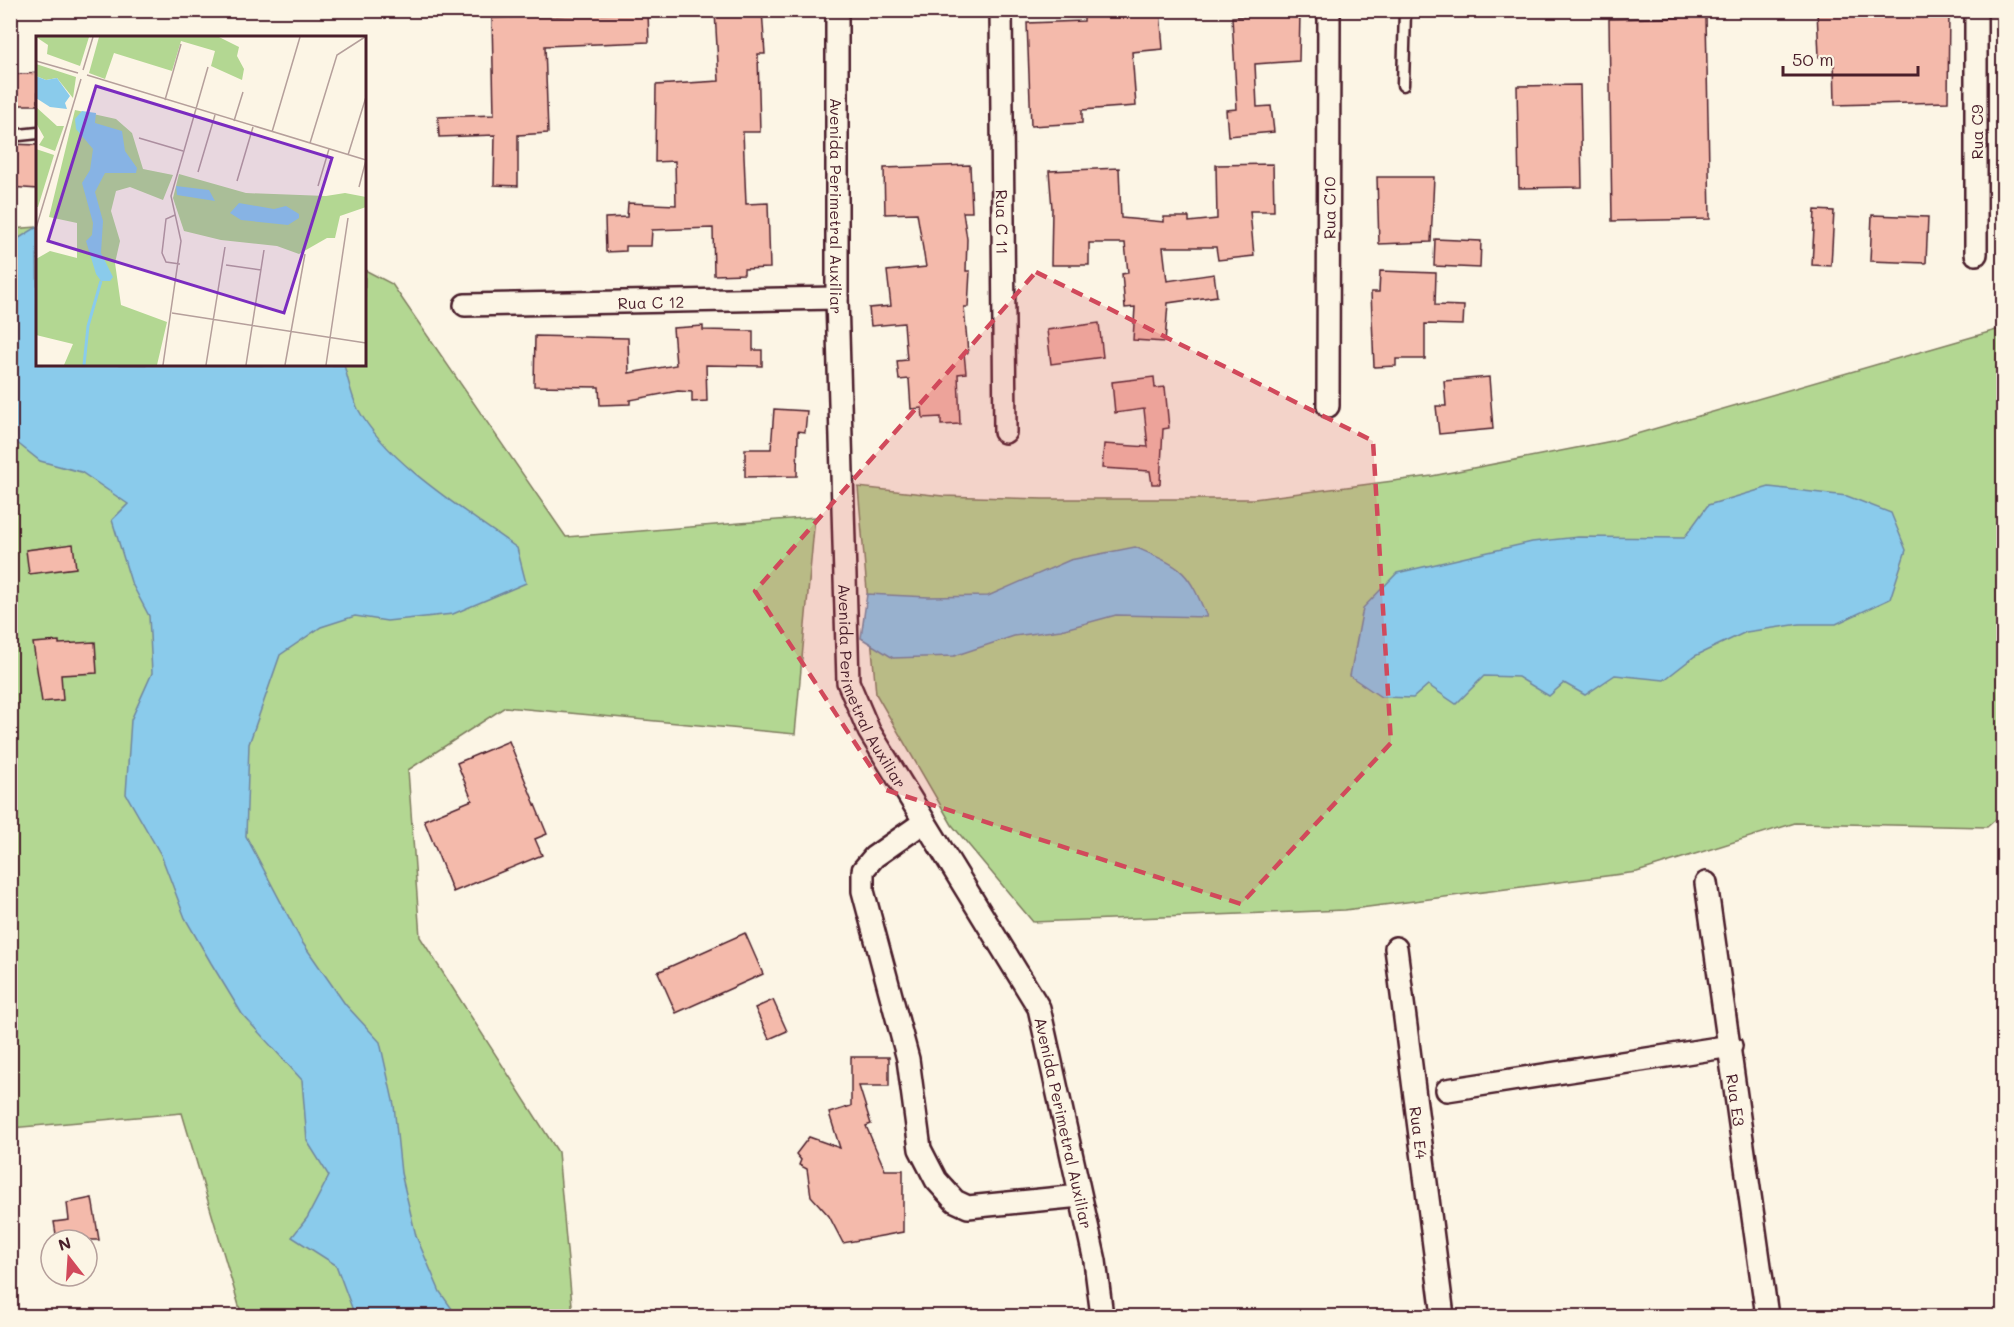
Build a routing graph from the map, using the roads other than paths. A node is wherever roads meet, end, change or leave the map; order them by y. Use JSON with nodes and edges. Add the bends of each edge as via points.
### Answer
{"nodes":[{"id":1,"x":837,"y":10,"type":"edge"},
{"id":2,"x":1000,"y":10,"type":"edge"},
{"id":3,"x":1329,"y":10,"type":"edge"},
{"id":4,"x":1405,"y":10,"type":"edge"},
{"id":5,"x":1976,"y":10,"type":"edge"},
{"id":6,"x":1403,"y":85,"type":"dead end"},
{"id":7,"x":36,"y":133,"type":"edge"},
{"id":8,"x":10,"y":136,"type":"edge"},
{"id":9,"x":1976,"y":254,"type":"dead end"},
{"id":10,"x":837,"y":298,"type":"junction"},
{"id":11,"x":465,"y":305,"type":"dead end"},
{"id":12,"x":1328,"y":406,"type":"dead end"},
{"id":13,"x":1005,"y":432,"type":"dead end"},
{"id":14,"x":924,"y":822,"type":"junction"},
{"id":15,"x":1706,"y":883,"type":"dead end"},
{"id":16,"x":1396,"y":948,"type":"dead end"},
{"id":17,"x":1731,"y":1046,"type":"junction"},
{"id":18,"x":1448,"y":1090,"type":"dead end"},
{"id":19,"x":1080,"y":1196,"type":"junction"},
{"id":20,"x":1102,"y":1317,"type":"edge"},
{"id":21,"x":1443,"y":1317,"type":"edge"},
{"id":22,"x":1767,"y":1317,"type":"edge"}],
"edges":[{"from":1,"to":10,"type":"street","name":"Avenida Perimetral Auxiliar"},
{"from":2,"to":13,"type":"street","name":"Rua C 11"},
{"from":3,"to":12,"type":"street","name":"Rua C10"},
{"from":4,"to":6,"type":"lane"},
{"from":5,"to":9,"type":"street","name":"Rua C9"},
{"from":7,"to":8,"type":"lane"},
{"from":10,"to":11,"type":"street","name":"Rua C 12"},
{"from":10,"to":14,"type":"street","name":"Avenida Perimetral Auxiliar","via":[[848,682],[869,731]]},
{"from":14,"to":19,"type":"street","name":"Avenida Perimetral Auxiliar","via":[[1039,1008]]},
{"from":14,"to":19,"type":"street","via":[[874,857],[863,870],[863,891],[908,1059],[920,1149],[936,1180],[955,1201],[968,1207]]},
{"from":15,"to":17,"type":"street","name":"Rua E3"},
{"from":16,"to":21,"type":"street","name":"Rua E4"},
{"from":17,"to":18,"type":"street"},
{"from":17,"to":22,"type":"street","name":"Rua E3"},
{"from":19,"to":20,"type":"street","name":"Avenida Perimetral Auxiliar","via":[[1095,1261]]}]}
